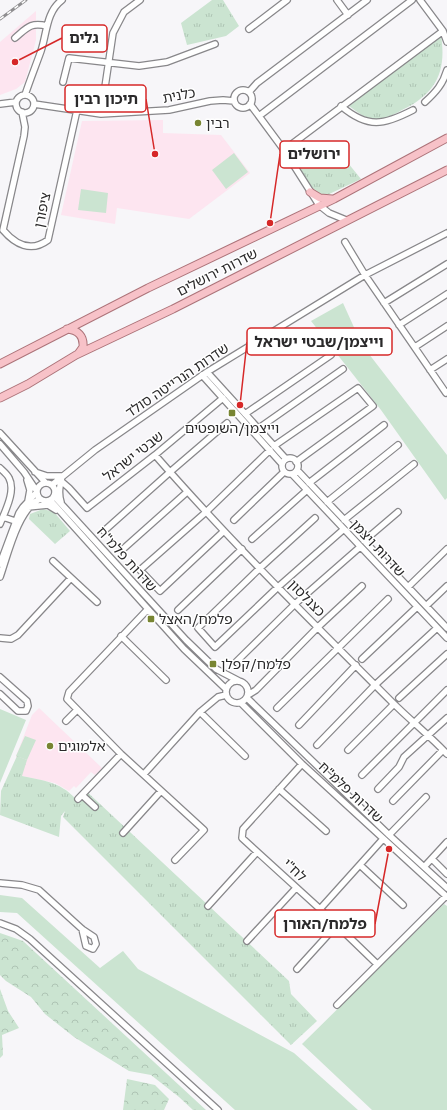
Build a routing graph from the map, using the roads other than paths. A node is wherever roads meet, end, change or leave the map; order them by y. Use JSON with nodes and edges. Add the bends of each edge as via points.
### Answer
{"nodes":[{"id":1,"x":62,"y":0,"type":"edge"},
{"id":2,"x":140,"y":0,"type":"edge"},
{"id":3,"x":286,"y":0,"type":"edge"},
{"id":4,"x":337,"y":0,"type":"edge"},
{"id":5,"x":367,"y":0,"type":"edge"},
{"id":6,"x":412,"y":0,"type":"edge"},
{"id":7,"x":420,"y":0,"type":"edge"},
{"id":8,"x":348,"y":15,"type":"junction"},
{"id":9,"x":47,"y":26,"type":"junction"},
{"id":10,"x":249,"y":29,"type":"dead end"},
{"id":11,"x":443,"y":31,"type":"junction"},
{"id":12,"x":15,"y":38,"type":"dead end"},
{"id":13,"x":447,"y":42,"type":"edge"},
{"id":14,"x":215,"y":44,"type":"dead end"},
{"id":15,"x":109,"y":63,"type":"junction"},
{"id":16,"x":447,"y":70,"type":"edge"},
{"id":17,"x":63,"y":82,"type":"dead end"},
{"id":18,"x":249,"y":92,"type":"junction"},
{"id":19,"x":25,"y":94,"type":"junction"},
{"id":20,"x":234,"y":101,"type":"junction"},
{"id":21,"x":16,"y":102,"type":"junction"},
{"id":22,"x":425,"y":102,"type":"dead end"},
{"id":23,"x":0,"y":104,"type":"edge"},
{"id":24,"x":34,"y":104,"type":"junction"},
{"id":25,"x":250,"y":104,"type":"junction"},
{"id":26,"x":341,"y":106,"type":"junction"},
{"id":27,"x":76,"y":110,"type":"junction"},
{"id":28,"x":413,"y":110,"type":"dead end"},
{"id":29,"x":22,"y":112,"type":"junction"},
{"id":30,"x":101,"y":114,"type":"junction"},
{"id":31,"x":260,"y":116,"type":"junction"},
{"id":32,"x":447,"y":138,"type":"edge"},
{"id":33,"x":284,"y":150,"type":"junction"},
{"id":34,"x":447,"y":170,"type":"edge"},
{"id":35,"x":310,"y":192,"type":"junction"},
{"id":36,"x":334,"y":199,"type":"junction"},
{"id":37,"x":319,"y":205,"type":"junction"},
{"id":38,"x":346,"y":220,"type":"junction"},
{"id":39,"x":447,"y":233,"type":"edge"},
{"id":40,"x":345,"y":242,"type":"dead end"},
{"id":41,"x":447,"y":264,"type":"edge"},
{"id":42,"x":365,"y":276,"type":"junction"},
{"id":43,"x":447,"y":294,"type":"edge"},
{"id":44,"x":384,"y":303,"type":"junction"},
{"id":45,"x":399,"y":325,"type":"junction"},
{"id":46,"x":447,"y":326,"type":"edge"},
{"id":47,"x":67,"y":329,"type":"junction"},
{"id":48,"x":415,"y":348,"type":"junction"},
{"id":49,"x":76,"y":355,"type":"junction"},
{"id":50,"x":331,"y":355,"type":"dead end"},
{"id":51,"x":447,"y":359,"type":"edge"},
{"id":52,"x":0,"y":364,"type":"edge"},
{"id":53,"x":343,"y":369,"type":"dead end"},
{"id":54,"x":430,"y":370,"type":"junction"},
{"id":55,"x":205,"y":373,"type":"junction"},
{"id":56,"x":446,"y":392,"type":"edge"},
{"id":57,"x":0,"y":398,"type":"edge"},
{"id":58,"x":223,"y":398,"type":"junction"},
{"id":59,"x":245,"y":414,"type":"junction"},
{"id":60,"x":227,"y":423,"type":"dead end"},
{"id":61,"x":384,"y":425,"type":"dead end"},
{"id":62,"x":259,"y":428,"type":"junction"},
{"id":63,"x":0,"y":433,"type":"edge"},
{"id":64,"x":0,"y":444,"type":"edge"},
{"id":65,"x":398,"y":445,"type":"dead end"},
{"id":66,"x":272,"y":448,"type":"junction"},
{"id":67,"x":155,"y":455,"type":"junction"},
{"id":68,"x":284,"y":462,"type":"junction"},
{"id":69,"x":296,"y":462,"type":"junction"},
{"id":70,"x":414,"y":464,"type":"dead end"},
{"id":71,"x":0,"y":468,"type":"edge"},
{"id":72,"x":34,"y":471,"type":"junction"},
{"id":73,"x":24,"y":472,"type":"junction"},
{"id":74,"x":170,"y":472,"type":"junction"},
{"id":75,"x":284,"y":472,"type":"junction"},
{"id":76,"x":294,"y":472,"type":"junction"},
{"id":77,"x":62,"y":478,"type":"junction"},
{"id":78,"x":45,"y":482,"type":"junction"},
{"id":79,"x":308,"y":483,"type":"junction"},
{"id":80,"x":52,"y":485,"type":"junction"},
{"id":81,"x":307,"y":490,"type":"junction"},
{"id":82,"x":36,"y":492,"type":"junction"},
{"id":83,"x":187,"y":492,"type":"junction"},
{"id":84,"x":52,"y":498,"type":"junction"},
{"id":85,"x":40,"y":499,"type":"junction"},
{"id":86,"x":327,"y":502,"type":"junction"},
{"id":87,"x":28,"y":505,"type":"junction"},
{"id":88,"x":64,"y":508,"type":"junction"},
{"id":89,"x":206,"y":512,"type":"junction"},
{"id":90,"x":398,"y":512,"type":"dead end"},
{"id":91,"x":3,"y":517,"type":"junction"},
{"id":92,"x":315,"y":518,"type":"dead end"},
{"id":93,"x":68,"y":520,"type":"junction"},
{"id":94,"x":234,"y":520,"type":"dead end"},
{"id":95,"x":344,"y":520,"type":"junction"},
{"id":96,"x":15,"y":521,"type":"junction"},
{"id":97,"x":0,"y":524,"type":"edge"},
{"id":98,"x":344,"y":529,"type":"junction"},
{"id":99,"x":104,"y":531,"type":"dead end"},
{"id":100,"x":224,"y":531,"type":"junction"},
{"id":101,"x":252,"y":539,"type":"dead end"},
{"id":102,"x":364,"y":541,"type":"junction"},
{"id":103,"x":360,"y":547,"type":"junction"},
{"id":104,"x":242,"y":549,"type":"junction"},
{"id":105,"x":447,"y":549,"type":"edge"},
{"id":106,"x":122,"y":550,"type":"dead end"},
{"id":107,"x":53,"y":560,"type":"dead end"},
{"id":108,"x":0,"y":564,"type":"edge"},
{"id":109,"x":260,"y":568,"type":"junction"},
{"id":110,"x":0,"y":577,"type":"edge"},
{"id":111,"x":71,"y":578,"type":"junction"},
{"id":112,"x":362,"y":586,"type":"dead end"},
{"id":113,"x":447,"y":586,"type":"edge"},
{"id":114,"x":278,"y":587,"type":"junction"},
{"id":115,"x":408,"y":587,"type":"junction"},
{"id":116,"x":388,"y":599,"type":"dead end"},
{"id":117,"x":97,"y":602,"type":"dead end"},
{"id":118,"x":296,"y":604,"type":"junction"},
{"id":119,"x":426,"y":606,"type":"junction"},
{"id":120,"x":417,"y":607,"type":"junction"},
{"id":121,"x":148,"y":609,"type":"junction"},
{"id":122,"x":178,"y":610,"type":"dead end"},
{"id":123,"x":446,"y":625,"type":"edge"},
{"id":124,"x":318,"y":627,"type":"junction"},
{"id":125,"x":437,"y":628,"type":"junction"},
{"id":126,"x":121,"y":636,"type":"junction"},
{"id":127,"x":0,"y":638,"type":"edge"},
{"id":128,"x":447,"y":638,"type":"edge"},
{"id":129,"x":338,"y":647,"type":"junction"},
{"id":130,"x":447,"y":654,"type":"edge"},
{"id":131,"x":362,"y":659,"type":"dead end"},
{"id":132,"x":236,"y":662,"type":"dead end"},
{"id":133,"x":356,"y":665,"type":"junction"},
{"id":134,"x":0,"y":676,"type":"edge"},
{"id":135,"x":166,"y":680,"type":"dead end"},
{"id":136,"x":239,"y":681,"type":"junction"},
{"id":137,"x":375,"y":685,"type":"junction"},
{"id":138,"x":447,"y":690,"type":"edge"},
{"id":139,"x":226,"y":692,"type":"junction"},
{"id":140,"x":0,"y":694,"type":"edge"},
{"id":141,"x":247,"y":697,"type":"junction"},
{"id":142,"x":399,"y":698,"type":"dead end"},
{"id":143,"x":241,"y":703,"type":"junction"},
{"id":144,"x":394,"y":704,"type":"junction"},
{"id":145,"x":277,"y":708,"type":"dead end"},
{"id":146,"x":77,"y":710,"type":"junction"},
{"id":147,"x":200,"y":712,"type":"junction"},
{"id":148,"x":447,"y":718,"type":"edge"},
{"id":149,"x":66,"y":721,"type":"dead end"},
{"id":150,"x":414,"y":722,"type":"junction"},
{"id":151,"x":299,"y":725,"type":"dead end"},
{"id":152,"x":427,"y":736,"type":"junction"},
{"id":153,"x":317,"y":745,"type":"dead end"},
{"id":154,"x":348,"y":750,"type":"dead end"},
{"id":155,"x":445,"y":752,"type":"edge"},
{"id":156,"x":121,"y":754,"type":"junction"},
{"id":157,"x":245,"y":756,"type":"dead end"},
{"id":158,"x":302,"y":764,"type":"junction"},
{"id":159,"x":144,"y":774,"type":"junction"},
{"id":160,"x":362,"y":775,"type":"dead end"},
{"id":161,"x":279,"y":789,"type":"junction"},
{"id":162,"x":378,"y":789,"type":"dead end"},
{"id":163,"x":162,"y":791,"type":"junction"},
{"id":164,"x":426,"y":797,"type":"dead end"},
{"id":165,"x":393,"y":801,"type":"dead end"},
{"id":166,"x":95,"y":807,"type":"dead end"},
{"id":167,"x":326,"y":831,"type":"dead end"},
{"id":168,"x":123,"y":833,"type":"dead end"},
{"id":169,"x":389,"y":835,"type":"junction"},
{"id":170,"x":383,"y":839,"type":"junction"},
{"id":171,"x":447,"y":842,"type":"edge"},
{"id":172,"x":257,"y":852,"type":"junction"},
{"id":173,"x":432,"y":859,"type":"junction"},
{"id":174,"x":176,"y":860,"type":"dead end"},
{"id":175,"x":360,"y":865,"type":"junction"},
{"id":176,"x":424,"y":867,"type":"junction"},
{"id":177,"x":447,"y":874,"type":"edge"},
{"id":178,"x":0,"y":883,"type":"edge"},
{"id":179,"x":296,"y":888,"type":"junction"},
{"id":180,"x":447,"y":888,"type":"edge"},
{"id":181,"x":446,"y":896,"type":"edge"},
{"id":182,"x":403,"y":905,"type":"dead end"},
{"id":183,"x":208,"y":906,"type":"dead end"},
{"id":184,"x":320,"y":909,"type":"junction"},
{"id":185,"x":0,"y":923,"type":"edge"},
{"id":186,"x":338,"y":926,"type":"junction"},
{"id":187,"x":82,"y":929,"type":"dead end"},
{"id":188,"x":247,"y":941,"type":"dead end"},
{"id":189,"x":377,"y":964,"type":"junction"},
{"id":190,"x":297,"y":969,"type":"dead end"},
{"id":191,"x":337,"y":1005,"type":"dead end"},
{"id":192,"x":218,"y":1110,"type":"edge"}],
"edges":[{"from":1,"to":9,"type":"street","via":[[52,11]]},
{"from":2,"to":15,"type":"street","via":[[124,12],[113,33]]},
{"from":3,"to":10,"type":"street"},
{"from":4,"to":8,"type":"street"},
{"from":5,"to":8,"type":"street"},
{"from":6,"to":31,"type":"street"},
{"from":7,"to":11,"type":"street"},
{"from":8,"to":18,"type":"street","via":[[257,83]]},
{"from":9,"to":12,"type":"street","via":[[30,26]]},
{"from":9,"to":19,"type":"street"},
{"from":11,"to":13,"type":"street"},
{"from":11,"to":26,"type":"street"},
{"from":14,"to":15,"type":"street","via":[[167,62],[139,66]]},
{"from":15,"to":17,"type":"street","via":[[69,58]]},
{"from":15,"to":30,"type":"street"},
{"from":16,"to":22,"type":"street","via":[[438,89]]},
{"from":18,"to":20,"type":"street","via":[[238,91],[234,95]]},
{"from":18,"to":25,"type":"street","via":[[252,98]]},
{"from":19,"to":21,"type":"street","via":[[19,96]]},
{"from":19,"to":24,"type":"street","via":[[31,96]]},
{"from":20,"to":25,"type":"street","via":[[237,106],[243,108]]},
{"from":20,"to":30,"type":"street","name":"כלנית","via":[[210,101],[169,110]]},
{"from":21,"to":23,"type":"street"},
{"from":21,"to":29,"type":"street","via":[[17,108]]},
{"from":24,"to":27,"type":"street","name":"כלנית"},
{"from":24,"to":29,"type":"street","via":[[30,112]]},
{"from":25,"to":31,"type":"street"},
{"from":26,"to":28,"type":"street","via":[[350,114],[373,123],[386,122]]},
{"from":26,"to":33,"type":"street"},
{"from":27,"to":29,"type":"street","name":"ציפורן","via":[[48,240],[41,246],[27,246],[13,241],[2,230],[24,136]]},
{"from":27,"to":30,"type":"street","name":"כלנית"},
{"from":31,"to":33,"type":"street"},
{"from":32,"to":36,"type":"main road","name":"שדרות ירושלים"},
{"from":33,"to":35,"type":"street"},
{"from":34,"to":38,"type":"main road","name":"שדרות ירושלים"},
{"from":35,"to":36,"type":"main road","via":[[320,198]]},
{"from":35,"to":37,"type":"street"},
{"from":36,"to":37,"type":"main road","name":"שדרות ירושלים"},
{"from":37,"to":38,"type":"street","via":[[329,213]]},
{"from":37,"to":47,"type":"main road","name":"שדרות ירושלים"},
{"from":38,"to":49,"type":"main road","name":"שדרות ירושלים","via":[[173,309]]},
{"from":39,"to":42,"type":"street","name":"שדרות הנרייטה סולד"},
{"from":40,"to":42,"type":"street"},
{"from":41,"to":44,"type":"street"},
{"from":42,"to":44,"type":"street"},
{"from":42,"to":55,"type":"street","name":"שדרות הנרייטה סולד"},
{"from":43,"to":45,"type":"street"},
{"from":44,"to":45,"type":"street"},
{"from":45,"to":48,"type":"street"},
{"from":46,"to":48,"type":"street"},
{"from":47,"to":49,"type":"main road","via":[[76,331],[82,338],[83,346]]},
{"from":47,"to":52,"type":"main road","name":"שדרות ירושלים"},
{"from":48,"to":54,"type":"street"},
{"from":49,"to":57,"type":"main road","name":"שדרות ירושלים"},
{"from":50,"to":59,"type":"street"},
{"from":51,"to":54,"type":"street"},
{"from":53,"to":62,"type":"street"},
{"from":54,"to":56,"type":"street"},
{"from":55,"to":58,"type":"street"},
{"from":55,"to":59,"type":"street"},
{"from":55,"to":77,"type":"street","name":"שדרות הנרייטה סולד","via":[[95,450]]},
{"from":58,"to":66,"type":"street"},
{"from":58,"to":67,"type":"street","name":"שבטי ישראל"},
{"from":59,"to":62,"type":"street"},
{"from":60,"to":74,"type":"street"},
{"from":61,"to":79,"type":"street"},
{"from":62,"to":66,"type":"street"},
{"from":63,"to":72,"type":"street"},
{"from":64,"to":73,"type":"street"},
{"from":65,"to":86,"type":"street"},
{"from":66,"to":68,"type":"street"},
{"from":66,"to":69,"type":"street","via":[[358,388],[373,406]]},
{"from":66,"to":89,"type":"street"},
{"from":67,"to":74,"type":"street","name":"כצנלסון"},
{"from":67,"to":77,"type":"street","name":"שבטי ישראל","via":[[87,508]]},
{"from":68,"to":69,"type":"street","via":[[290,458]]},
{"from":68,"to":75,"type":"street"},
{"from":69,"to":76,"type":"street","via":[[298,466]]},
{"from":70,"to":95,"type":"street"},
{"from":71,"to":91,"type":"street","via":[[11,485]]},
{"from":72,"to":77,"type":"street"},
{"from":72,"to":78,"type":"street"},
{"from":73,"to":82,"type":"street"},
{"from":73,"to":87,"type":"street","via":[[30,490]]},
{"from":74,"to":83,"type":"street","name":"כצנלסון"},
{"from":74,"to":99,"type":"street"},
{"from":75,"to":76,"type":"street"},
{"from":75,"to":94,"type":"street"},
{"from":76,"to":79,"type":"street","name":"שדרות ויצמן"},
{"from":76,"to":81,"type":"street","name":"שדרות ויצמן"},
{"from":77,"to":80,"type":"street","name":"שדרות הנרייטה סולד"},
{"from":77,"to":88,"type":"street","via":[[59,496]]},
{"from":78,"to":80,"type":"street"},
{"from":78,"to":82,"type":"street","via":[[40,484]]},
{"from":79,"to":86,"type":"street","name":"שדרות ויצמן"},
{"from":80,"to":84,"type":"street","via":[[55,490]]},
{"from":81,"to":98,"type":"street","name":"שדרות ויצמן"},
{"from":81,"to":101,"type":"street"},
{"from":82,"to":85,"type":"street"},
{"from":82,"to":87,"type":"street"},
{"from":83,"to":89,"type":"street","name":"כצנלסון"},
{"from":83,"to":106,"type":"street"},
{"from":84,"to":85,"type":"street","via":[[44,501]]},
{"from":84,"to":88,"type":"street","name":"שדרות פלמ\"ח"},
{"from":84,"to":93,"type":"street","name":"שדרות פלמ\"ח"},
{"from":85,"to":87,"type":"street"},
{"from":86,"to":95,"type":"street","name":"שדרות ויצמן"},
{"from":87,"to":93,"type":"street","via":[[48,505]]},
{"from":87,"to":96,"type":"street","via":[[23,507]]},
{"from":87,"to":110,"type":"street"},
{"from":88,"to":136,"type":"street","name":"שדרות פלמ\"ח","via":[[186,640],[216,668]]},
{"from":89,"to":100,"type":"street","name":"כצנלסון"},
{"from":89,"to":100,"type":"street","via":[[140,570],[160,591]]},
{"from":90,"to":102,"type":"street"},
{"from":91,"to":96,"type":"street"},
{"from":91,"to":97,"type":"street"},
{"from":92,"to":109,"type":"street"},
{"from":93,"to":121,"type":"street","name":"שדרות פלמ\"ח"},
{"from":95,"to":102,"type":"street","name":"שדרות ויצמן"},
{"from":96,"to":108,"type":"street"},
{"from":98,"to":103,"type":"street","name":"שדרות ויצמן"},
{"from":98,"to":114,"type":"street"},
{"from":100,"to":104,"type":"street","name":"כצנלסון"},
{"from":102,"to":115,"type":"street","name":"שדרות ויצמן"},
{"from":103,"to":118,"type":"street"},
{"from":103,"to":120,"type":"street","name":"שדרות ויצמן"},
{"from":104,"to":109,"type":"street","name":"כצנלסון"},
{"from":104,"to":122,"type":"street"},
{"from":105,"to":115,"type":"street"},
{"from":107,"to":111,"type":"street"},
{"from":109,"to":114,"type":"street","name":"כצנלסון"},
{"from":109,"to":114,"type":"street","via":[[198,628],[215,647]]},
{"from":111,"to":117,"type":"street"},
{"from":111,"to":127,"type":"street","via":[[18,635]]},
{"from":112,"to":124,"type":"street"},
{"from":113,"to":119,"type":"street"},
{"from":114,"to":118,"type":"street","name":"כצנלסון"},
{"from":115,"to":119,"type":"street","name":"שדרות ויצמן"},
{"from":116,"to":129,"type":"street"},
{"from":118,"to":124,"type":"street","name":"כצנלסון"},
{"from":118,"to":132,"type":"street"},
{"from":119,"to":123,"type":"street","name":"שדרות ויצמן"},
{"from":120,"to":125,"type":"street","name":"שדרות ויצמן"},
{"from":120,"to":131,"type":"street"},
{"from":121,"to":126,"type":"street"},
{"from":121,"to":139,"type":"street","name":"שדרות פלמ\"ח"},
{"from":124,"to":129,"type":"street","name":"כצנלסון"},
{"from":124,"to":141,"type":"street"},
{"from":125,"to":128,"type":"street","name":"שדרות ויצמן"},
{"from":125,"to":137,"type":"street"},
{"from":126,"to":135,"type":"street"},
{"from":126,"to":146,"type":"street","via":[[69,692],[67,699]]},
{"from":129,"to":133,"type":"street","name":"כצנלסון"},
{"from":129,"to":145,"type":"street"},
{"from":130,"to":142,"type":"street"},
{"from":133,"to":137,"type":"street","name":"כצנלסון"},
{"from":133,"to":151,"type":"street"},
{"from":134,"to":140,"type":"street","via":[[27,701],[28,708],[26,711],[18,711]]},
{"from":136,"to":139,"type":"street","via":[[232,682]]},
{"from":136,"to":141,"type":"street","via":[[246,685]]},
{"from":137,"to":144,"type":"street","name":"כצנלסון"},
{"from":137,"to":153,"type":"street"},
{"from":138,"to":150,"type":"street"},
{"from":139,"to":143,"type":"street","via":[[230,701]]},
{"from":139,"to":147,"type":"street"},
{"from":141,"to":143,"type":"street"},
{"from":141,"to":169,"type":"street","name":"שדרות פלמ\"ח"},
{"from":143,"to":158,"type":"street","name":"שדרות פלמ\"ח"},
{"from":144,"to":150,"type":"street","name":"כצנלסון"},
{"from":144,"to":154,"type":"street"},
{"from":146,"to":149,"type":"street"},
{"from":146,"to":156,"type":"street"},
{"from":147,"to":157,"type":"street"},
{"from":147,"to":159,"type":"street"},
{"from":148,"to":152,"type":"street"},
{"from":150,"to":152,"type":"street","name":"כצנלסון"},
{"from":150,"to":160,"type":"street"},
{"from":152,"to":155,"type":"street","name":"כצנלסון"},
{"from":152,"to":162,"type":"street","via":[[404,757],[399,767]]},
{"from":155,"to":165,"type":"street"},
{"from":156,"to":159,"type":"street"},
{"from":156,"to":166,"type":"street","via":[[80,797]]},
{"from":158,"to":161,"type":"street","name":"לח\"י"},
{"from":158,"to":170,"type":"street","name":"שדרות פלמ\"ח"},
{"from":159,"to":163,"type":"street"},
{"from":161,"to":167,"type":"street"},
{"from":161,"to":172,"type":"street","name":"לח\"י","via":[[243,829],[242,838]]},
{"from":163,"to":168,"type":"street"},
{"from":163,"to":174,"type":"street","via":[[204,830]]},
{"from":164,"to":169,"type":"street"},
{"from":169,"to":176,"type":"street","name":"שדרות פלמ\"ח"},
{"from":170,"to":175,"type":"street"},
{"from":170,"to":181,"type":"street","name":"שדרות פלמ\"ח"},
{"from":171,"to":173,"type":"street"},
{"from":172,"to":179,"type":"street","name":"לח\"י"},
{"from":172,"to":183,"type":"street"},
{"from":173,"to":176,"type":"street"},
{"from":173,"to":177,"type":"street"},
{"from":175,"to":182,"type":"street"},
{"from":175,"to":184,"type":"street"},
{"from":176,"to":180,"type":"street","name":"שדרות פלמ\"ח"},
{"from":178,"to":187,"type":"street","via":[[39,890]]},
{"from":179,"to":184,"type":"street","name":"לח\"י"},
{"from":179,"to":188,"type":"street"},
{"from":181,"to":189,"type":"street"},
{"from":184,"to":186,"type":"street","name":"לח\"י"},
{"from":185,"to":192,"type":"street","via":[[16,929],[30,939]]},
{"from":186,"to":189,"type":"street","name":"לח\"י"},
{"from":186,"to":190,"type":"street"},
{"from":189,"to":191,"type":"street"}]}
